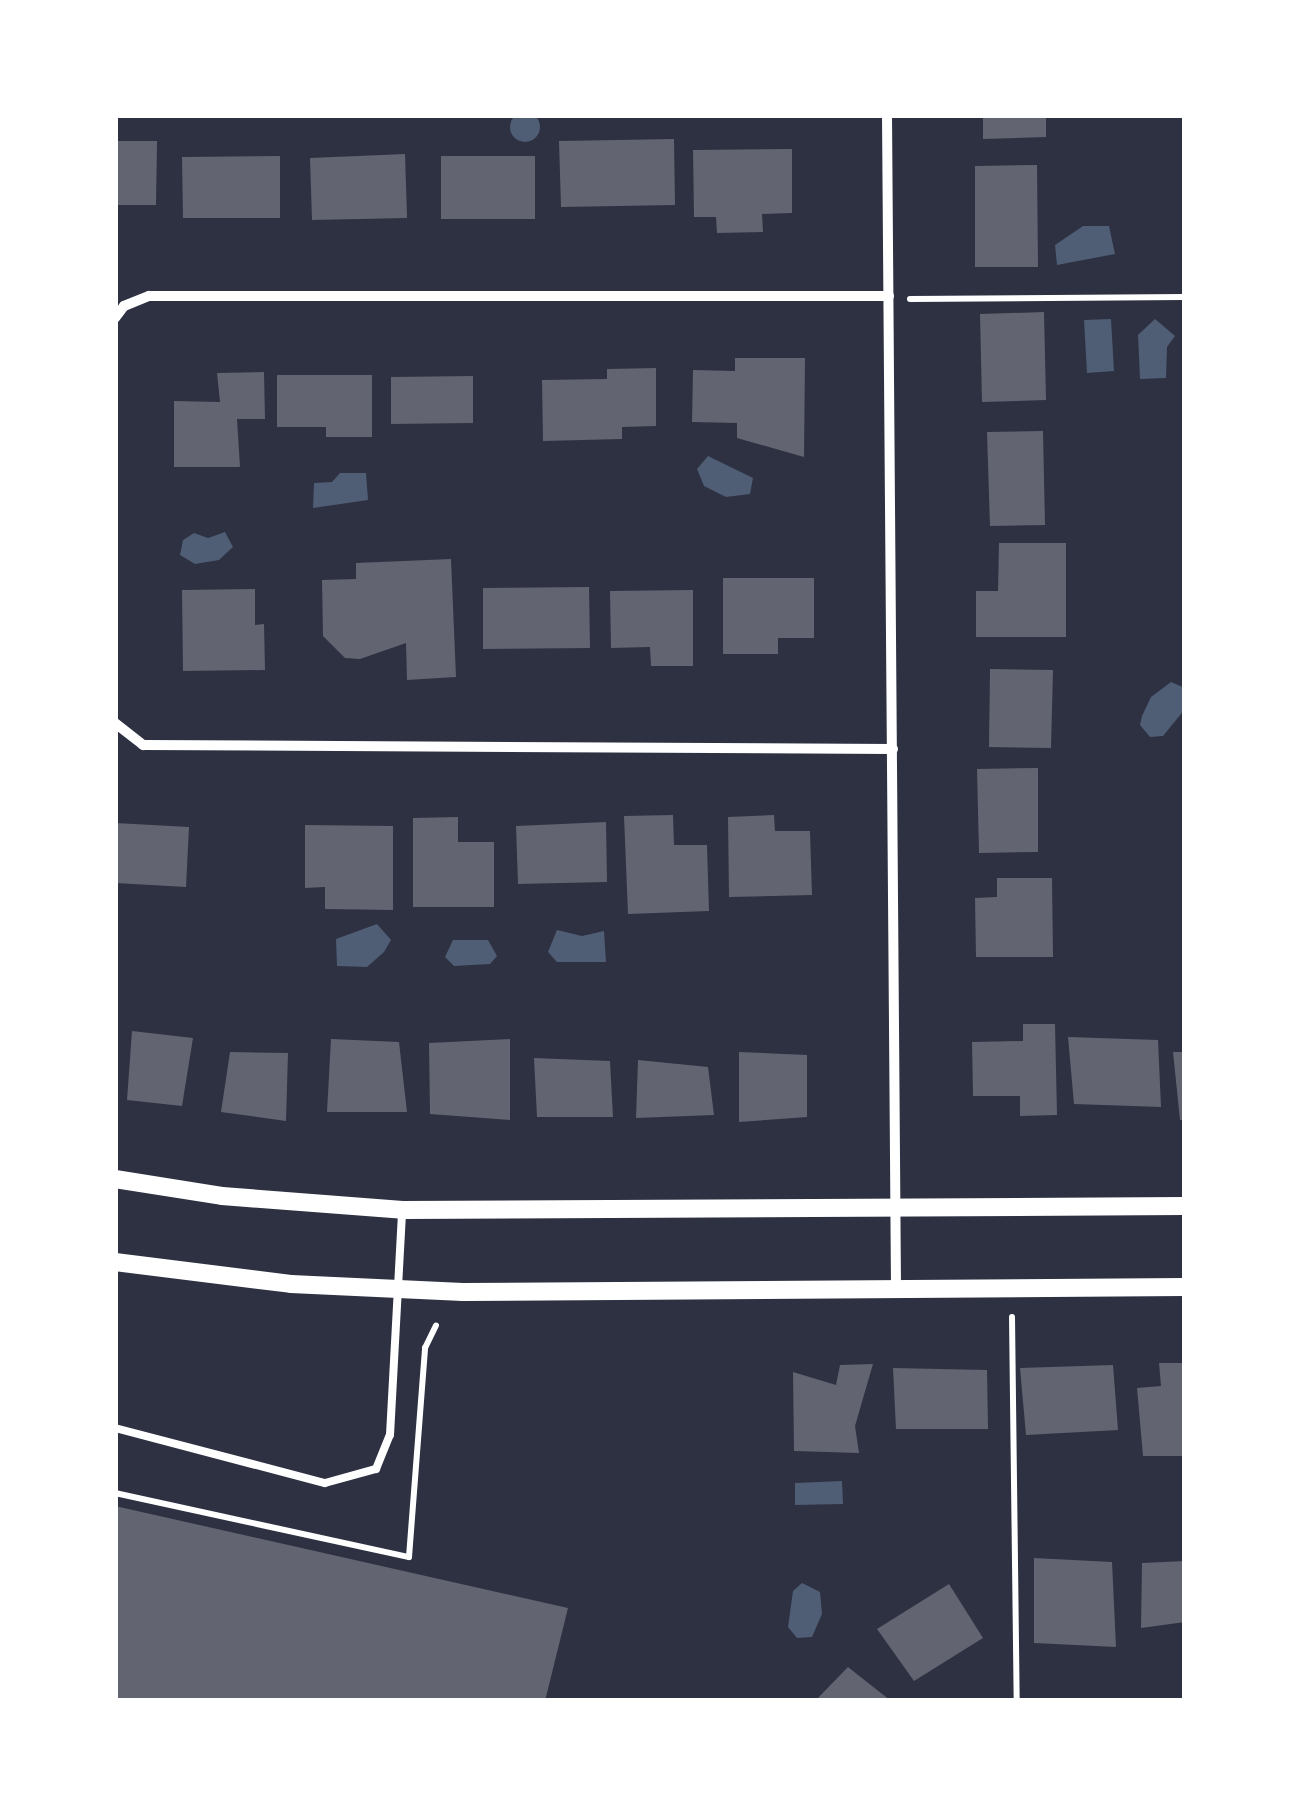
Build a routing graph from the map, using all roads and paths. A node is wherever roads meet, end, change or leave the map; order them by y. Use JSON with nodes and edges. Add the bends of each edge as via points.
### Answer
{"nodes":[{"id":1,"x":887,"y":115,"type":"edge"},
{"id":2,"x":888,"y":296,"type":"junction"},
{"id":3,"x":1185,"y":297,"type":"edge"},
{"id":4,"x":115,"y":318,"type":"edge"},
{"id":5,"x":115,"y":724,"type":"edge"},
{"id":6,"x":893,"y":749,"type":"junction"},
{"id":7,"x":115,"y":1180,"type":"edge"},
{"id":8,"x":1185,"y":1206,"type":"edge"},
{"id":9,"x":894,"y":1209,"type":"junction"},
{"id":10,"x":402,"y":1210,"type":"junction"},
{"id":11,"x":115,"y":1262,"type":"edge"},
{"id":12,"x":1185,"y":1287,"type":"edge"},
{"id":13,"x":399,"y":1290,"type":"junction"},
{"id":14,"x":896,"y":1290,"type":"junction"},
{"id":15,"x":1012,"y":1314,"type":"dead end"},
{"id":16,"x":436,"y":1325,"type":"dead end"},
{"id":17,"x":115,"y":1428,"type":"edge"},
{"id":18,"x":115,"y":1493,"type":"edge"},
{"id":19,"x":1017,"y":1701,"type":"edge"}],
"edges":[{"from":1,"to":2,"type":"street"},
{"from":2,"to":3,"type":"path","via":[[928,302]]},
{"from":2,"to":4,"type":"street","via":[[149,296],[124,306]]},
{"from":2,"to":6,"type":"street"},
{"from":5,"to":6,"type":"street","via":[[142,745]]},
{"from":6,"to":9,"type":"street"},
{"from":7,"to":10,"type":"street"},
{"from":8,"to":9,"type":"street"},
{"from":9,"to":10,"type":"street"},
{"from":9,"to":14,"type":"street"},
{"from":10,"to":13,"type":"lane"},
{"from":11,"to":13,"type":"street"},
{"from":12,"to":14,"type":"street"},
{"from":13,"to":14,"type":"street"},
{"from":13,"to":17,"type":"lane","via":[[390,1434],[376,1469],[360,1478],[325,1483]]},
{"from":15,"to":19,"type":"path"},
{"from":16,"to":18,"type":"path","via":[[425,1348],[409,1556]]}]}
